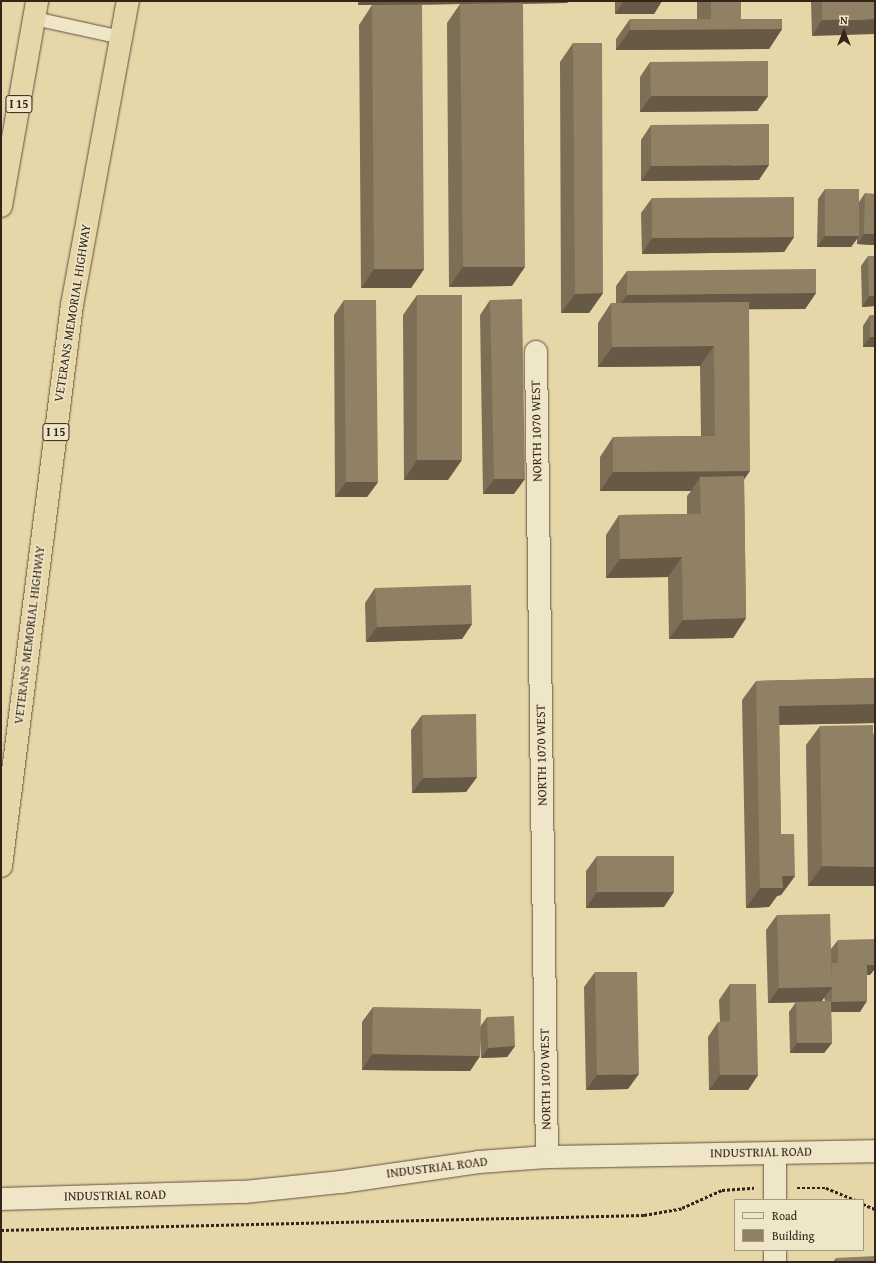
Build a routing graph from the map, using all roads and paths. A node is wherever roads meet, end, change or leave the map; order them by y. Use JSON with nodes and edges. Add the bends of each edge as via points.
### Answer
{"nodes":[{"id":1,"x":128,"y":1,"type":"edge"},
{"id":2,"x":36,"y":10,"type":"edge"},
{"id":3,"x":121,"y":37,"type":"junction"},
{"id":4,"x":1,"y":206,"type":"edge"},
{"id":5,"x":536,"y":352,"type":"dead end"},
{"id":6,"x":1,"y":866,"type":"edge"},
{"id":7,"x":875,"y":1150,"type":"edge"},
{"id":8,"x":775,"y":1152,"type":"junction"},
{"id":9,"x":547,"y":1157,"type":"junction"},
{"id":10,"x":736,"y":1188,"type":"dead end"},
{"id":11,"x":808,"y":1188,"type":"dead end"},
{"id":12,"x":1,"y":1199,"type":"edge"},
{"id":13,"x":775,"y":1199,"type":"edge"},
{"id":14,"x":853,"y":1199,"type":"edge"},
{"id":15,"x":864,"y":1204,"type":"edge"},
{"id":16,"x":875,"y":1209,"type":"edge"},
{"id":17,"x":1,"y":1230,"type":"edge"},
{"id":18,"x":775,"y":1251,"type":"edge"},
{"id":19,"x":775,"y":1262,"type":"edge"}],
"edges":[{"from":1,"to":3,"type":"highway","name":"VETERANS MEMORIAL HIGHWAY","number":"I 15"},
{"from":2,"to":3,"type":"lane"},
{"from":2,"to":4,"type":"highway","number":"I 15"},
{"from":3,"to":6,"type":"highway","name":"VETERANS MEMORIAL HIGHWAY","number":"I 15","via":[[72,305]]},
{"from":5,"to":9,"type":"street","name":"NORTH 1070 WEST"},
{"from":7,"to":8,"type":"street","name":"INDUSTRIAL ROAD"},
{"from":8,"to":9,"type":"street","name":"INDUSTRIAL ROAD"},
{"from":8,"to":13,"type":"street"},
{"from":9,"to":12,"type":"street","name":"INDUSTRIAL ROAD","via":[[465,1164],[341,1182],[244,1192]]},
{"from":10,"to":17,"type":"path","via":[[722,1190],[682,1208],[644,1215]]},
{"from":11,"to":14,"type":"path","via":[[834,1190]]},
{"from":15,"to":16,"type":"path"},
{"from":18,"to":19,"type":"street"}]}
